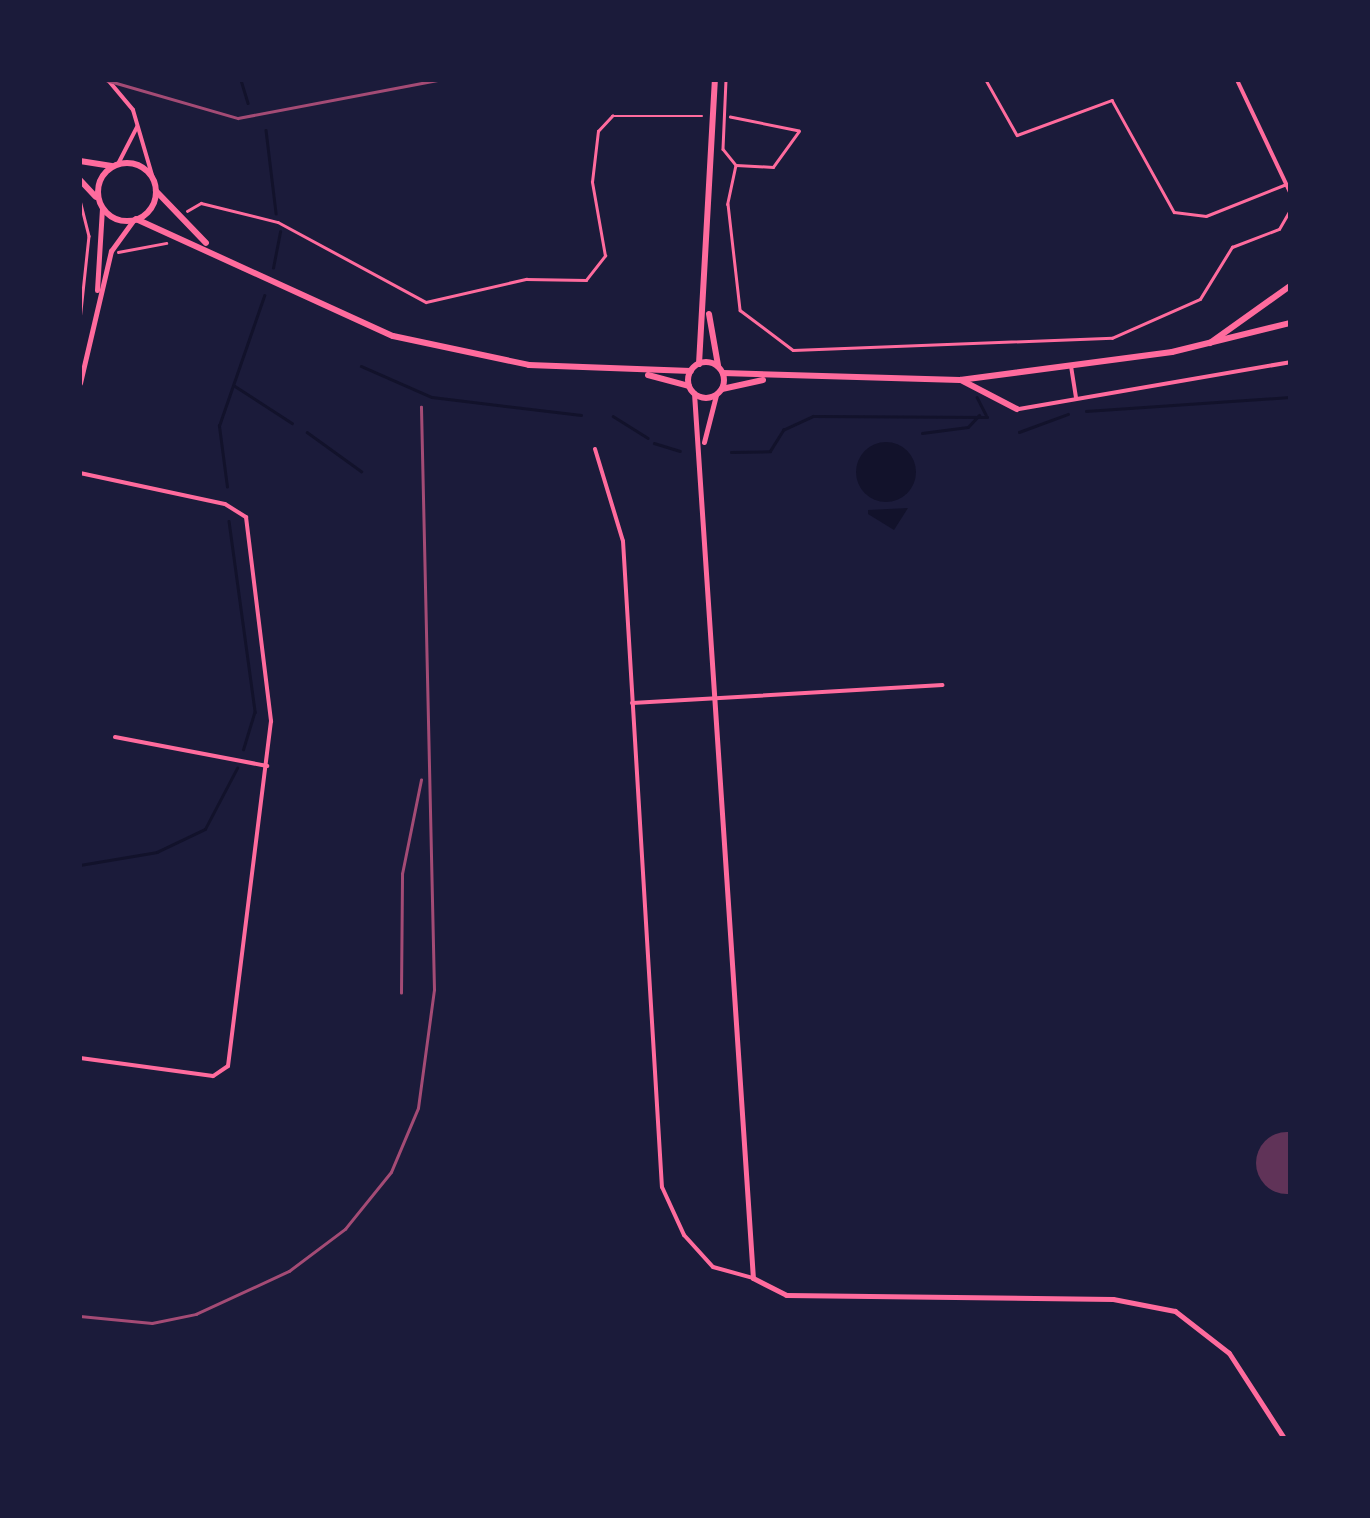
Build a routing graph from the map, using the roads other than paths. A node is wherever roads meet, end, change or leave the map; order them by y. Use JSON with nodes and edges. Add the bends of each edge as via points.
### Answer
{"nodes":[{"id":1,"x":108,"y":80,"type":"edge"},
{"id":2,"x":715,"y":80,"type":"edge"},
{"id":3,"x":986,"y":80,"type":"edge"},
{"id":4,"x":1237,"y":80,"type":"edge"},
{"id":5,"x":137,"y":127,"type":"junction"},
{"id":6,"x":80,"y":161,"type":"edge"},
{"id":7,"x":115,"y":165,"type":"junction"},
{"id":8,"x":80,"y":180,"type":"edge"},
{"id":9,"x":1286,"y":184,"type":"junction"},
{"id":10,"x":155,"y":186,"type":"junction"},
{"id":11,"x":1290,"y":192,"type":"edge"},
{"id":12,"x":101,"y":206,"type":"junction"},
{"id":13,"x":134,"y":220,"type":"junction"},
{"id":14,"x":214,"y":250,"type":"junction"},
{"id":15,"x":1290,"y":286,"type":"edge"},
{"id":16,"x":97,"y":299,"type":"junction"},
{"id":17,"x":708,"y":304,"type":"junction"},
{"id":18,"x":1290,"y":323,"type":"edge"},
{"id":19,"x":80,"y":340,"type":"edge"},
{"id":20,"x":89,"y":342,"type":"junction"},
{"id":21,"x":1204,"y":346,"type":"junction"},
{"id":22,"x":1290,"y":362,"type":"edge"},
{"id":23,"x":699,"y":364,"type":"junction"},
{"id":24,"x":1071,"y":366,"type":"junction"},
{"id":25,"x":691,"y":370,"type":"junction"},
{"id":26,"x":721,"y":370,"type":"junction"},
{"id":27,"x":642,"y":373,"type":"junction"},
{"id":28,"x":770,"y":379,"type":"junction"},
{"id":29,"x":960,"y":380,"type":"junction"},
{"id":30,"x":80,"y":382,"type":"edge"},
{"id":31,"x":692,"y":389,"type":"junction"},
{"id":32,"x":719,"y":392,"type":"junction"},
{"id":33,"x":1076,"y":398,"type":"junction"},
{"id":34,"x":1017,"y":409,"type":"joint"},
{"id":35,"x":703,"y":445,"type":"junction"},
{"id":36,"x":595,"y":449,"type":"dead end"},
{"id":37,"x":80,"y":473,"type":"edge"},
{"id":38,"x":942,"y":685,"type":"dead end"},
{"id":39,"x":716,"y":698,"type":"junction"},
{"id":40,"x":632,"y":702,"type":"junction"},
{"id":41,"x":115,"y":737,"type":"dead end"},
{"id":42,"x":267,"y":766,"type":"junction"},
{"id":43,"x":80,"y":1058,"type":"edge"},
{"id":44,"x":752,"y":1278,"type":"junction"},
{"id":45,"x":1284,"y":1438,"type":"edge"}],
"edges":[{"from":1,"to":5,"type":"street"},
{"from":2,"to":17,"type":"main road"},
{"from":3,"to":9,"type":"lane","via":[[1017,136],[1112,100],[1174,212],[1206,216]]},
{"from":4,"to":9,"type":"street"},
{"from":5,"to":7,"type":"street"},
{"from":5,"to":10,"type":"street"},
{"from":6,"to":7,"type":"main road"},
{"from":7,"to":10,"type":"main road","via":[[139,166]]},
{"from":7,"to":12,"type":"main road","via":[[99,184]]},
{"from":8,"to":12,"type":"main road"},
{"from":9,"to":11,"type":"street"},
{"from":10,"to":13,"type":"main road"},
{"from":10,"to":14,"type":"main road"},
{"from":12,"to":13,"type":"main road"},
{"from":12,"to":16,"type":"street"},
{"from":13,"to":14,"type":"main road"},
{"from":13,"to":16,"type":"street","via":[[114,242]]},
{"from":14,"to":27,"type":"main road","via":[[393,336],[528,365]]},
{"from":15,"to":21,"type":"main road"},
{"from":16,"to":20,"type":"street"},
{"from":17,"to":23,"type":"main road"},
{"from":17,"to":26,"type":"main road"},
{"from":18,"to":21,"type":"main road"},
{"from":19,"to":20,"type":"street"},
{"from":20,"to":30,"type":"street"},
{"from":21,"to":24,"type":"main road"},
{"from":22,"to":33,"type":"street"},
{"from":23,"to":25,"type":"main road"},
{"from":23,"to":26,"type":"main road"},
{"from":24,"to":29,"type":"main road"},
{"from":24,"to":33,"type":"street"},
{"from":25,"to":27,"type":"main road"},
{"from":25,"to":31,"type":"main road"},
{"from":26,"to":28,"type":"main road"},
{"from":26,"to":32,"type":"main road"},
{"from":27,"to":31,"type":"main road"},
{"from":28,"to":29,"type":"main road"},
{"from":28,"to":32,"type":"main road"},
{"from":29,"to":34,"type":"main road"},
{"from":31,"to":32,"type":"main road"},
{"from":31,"to":35,"type":"street"},
{"from":32,"to":35,"type":"street"},
{"from":33,"to":34,"type":"street"},
{"from":35,"to":39,"type":"street"},
{"from":36,"to":40,"type":"street","via":[[621,528]]},
{"from":37,"to":42,"type":"street","via":[[224,504],[246,518],[271,722]]},
{"from":38,"to":39,"type":"street"},
{"from":39,"to":40,"type":"street"},
{"from":39,"to":44,"type":"street"},
{"from":40,"to":44,"type":"street","via":[[662,1187],[693,1246],[725,1274]]},
{"from":41,"to":42,"type":"street"},
{"from":42,"to":43,"type":"street","via":[[228,1066],[212,1076]]},
{"from":44,"to":45,"type":"street","via":[[786,1295],[1095,1298],[1174,1310],[1229,1353]]}]}
